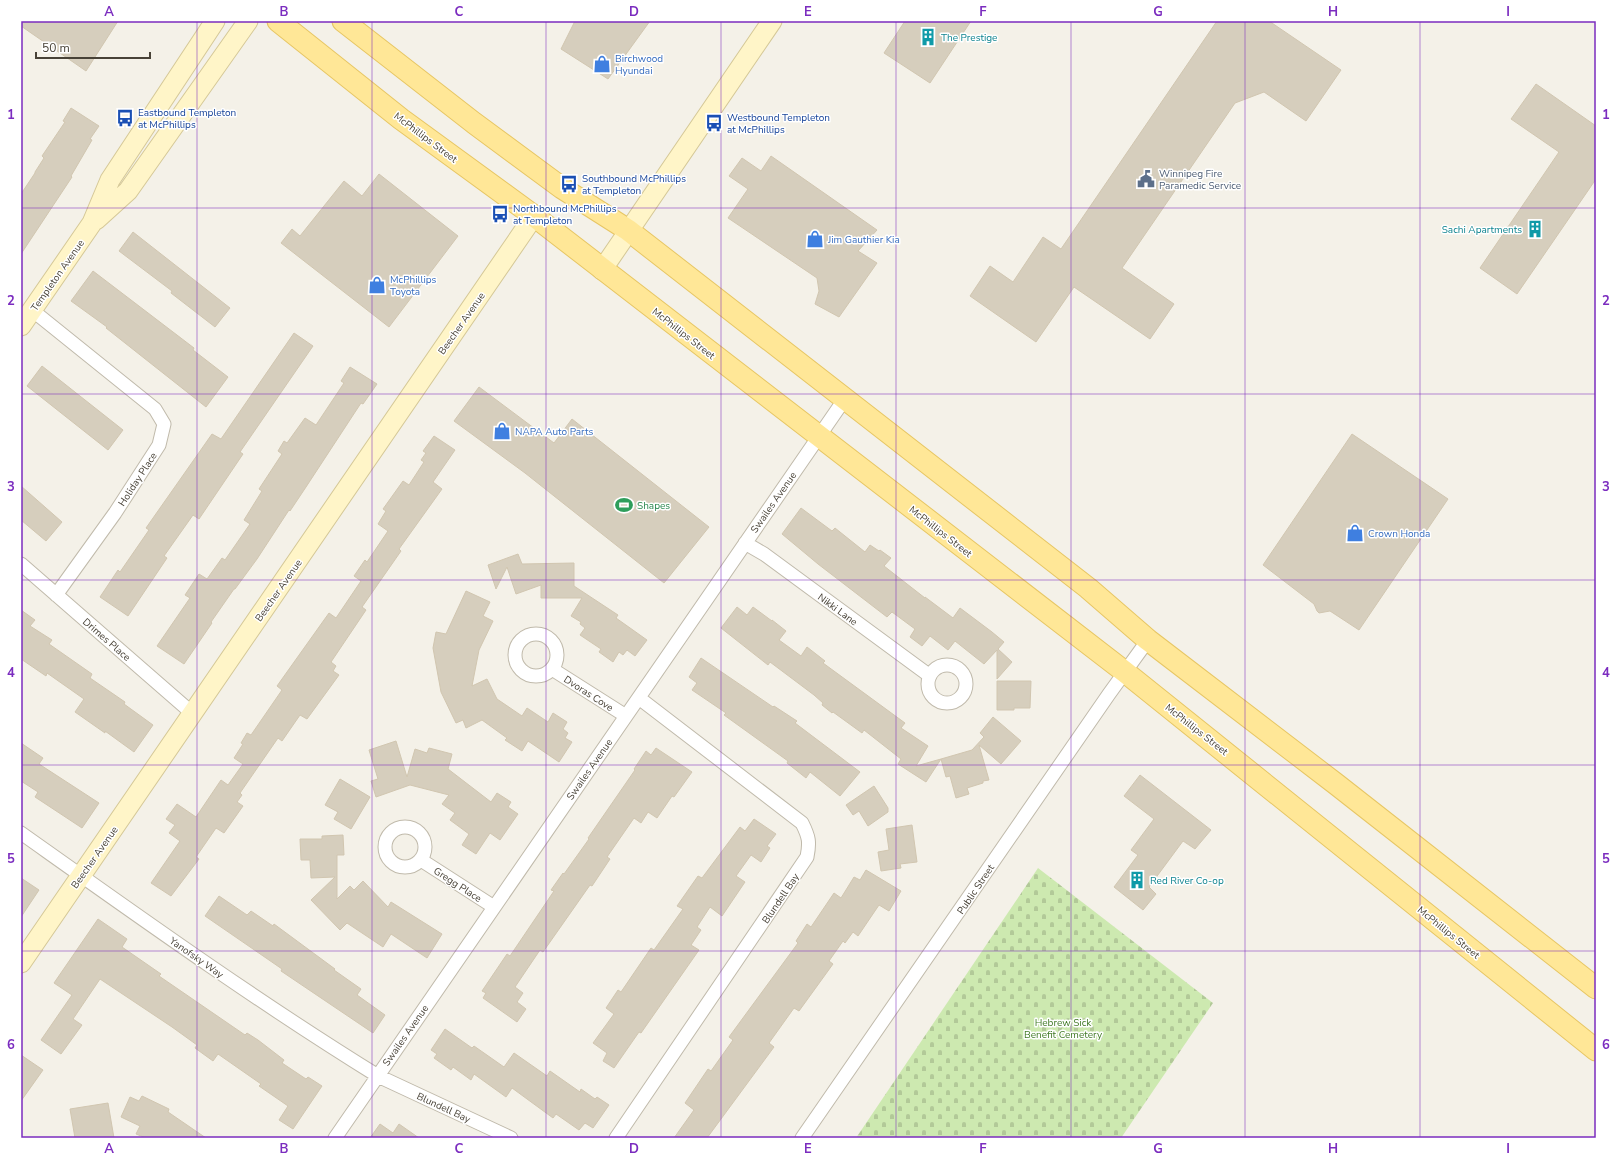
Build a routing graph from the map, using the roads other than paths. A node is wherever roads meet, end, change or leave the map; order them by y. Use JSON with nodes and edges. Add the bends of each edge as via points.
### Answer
{"nodes":[{"id":1,"x":215,"y":21,"type":"edge"},
{"id":2,"x":248,"y":21,"type":"edge"},
{"id":3,"x":278,"y":21,"type":"edge"},
{"id":4,"x":343,"y":21,"type":"edge"},
{"id":5,"x":772,"y":21,"type":"edge"},
{"id":6,"x":534,"y":216,"type":"junction"},
{"id":7,"x":92,"y":223,"type":"junction"},
{"id":8,"x":628,"y":230,"type":"junction"},
{"id":9,"x":602,"y":270,"type":"junction"},
{"id":10,"x":32,"y":310,"type":"junction"},
{"id":11,"x":21,"y":326,"type":"edge"},
{"id":12,"x":844,"y":400,"type":"junction"},
{"id":13,"x":819,"y":436,"type":"junction"},
{"id":14,"x":745,"y":543,"type":"junction"},
{"id":15,"x":21,"y":564,"type":"edge"},
{"id":16,"x":56,"y":595,"type":"junction"},
{"id":17,"x":1148,"y":640,"type":"junction"},
{"id":18,"x":552,"y":669,"type":"dead end"},
{"id":19,"x":1125,"y":672,"type":"junction"},
{"id":20,"x":930,"y":676,"type":"dead end"},
{"id":21,"x":639,"y":698,"type":"junction"},
{"id":22,"x":192,"y":713,"type":"junction"},
{"id":23,"x":626,"y":716,"type":"junction"},
{"id":24,"x":21,"y":833,"type":"edge"},
{"id":25,"x":421,"y":860,"type":"dead end"},
{"id":26,"x":81,"y":876,"type":"junction"},
{"id":27,"x":494,"y":907,"type":"junction"},
{"id":28,"x":21,"y":963,"type":"edge"},
{"id":29,"x":1596,"y":988,"type":"edge"},
{"id":30,"x":1596,"y":1050,"type":"edge"},
{"id":31,"x":378,"y":1076,"type":"junction"},
{"id":32,"x":335,"y":1138,"type":"edge"},
{"id":33,"x":511,"y":1138,"type":"edge"},
{"id":34,"x":616,"y":1138,"type":"edge"},
{"id":35,"x":802,"y":1138,"type":"edge"}],
"edges":[{"from":1,"to":7,"type":"street","name":"Templeton Avenue","via":[[110,180]]},
{"from":2,"to":7,"type":"street","name":"Templeton Avenue","via":[[128,191]]},
{"from":3,"to":6,"type":"main road","name":"McPhillips Street","via":[[401,119]]},
{"from":4,"to":8,"type":"main road","via":[[562,188]]},
{"from":5,"to":8,"type":"street"},
{"from":6,"to":9,"type":"main road","name":"McPhillips Street"},
{"from":6,"to":22,"type":"street","name":"Beecher Avenue"},
{"from":7,"to":10,"type":"street","name":"Templeton Avenue"},
{"from":8,"to":9,"type":"street"},
{"from":8,"to":12,"type":"main road"},
{"from":9,"to":13,"type":"main road","name":"McPhillips Street"},
{"from":10,"to":11,"type":"street","name":"Templeton Avenue"},
{"from":10,"to":16,"type":"street","name":"Holiday Place","via":[[155,409],[164,424],[159,446]]},
{"from":12,"to":13,"type":"street","name":"Swailes Avenue"},
{"from":12,"to":17,"type":"main road","via":[[1088,588]]},
{"from":13,"to":14,"type":"street","name":"Swailes Avenue"},
{"from":13,"to":19,"type":"main road","name":"McPhillips Street"},
{"from":14,"to":20,"type":"street","name":"Nikki Lane"},
{"from":14,"to":21,"type":"street","name":"Swailes Avenue"},
{"from":15,"to":16,"type":"street","name":"Drimes Place"},
{"from":16,"to":22,"type":"street","name":"Drimes Place"},
{"from":17,"to":19,"type":"street","name":"Public Street"},
{"from":17,"to":29,"type":"main road"},
{"from":18,"to":23,"type":"street","name":"Dvoras Cove"},
{"from":19,"to":30,"type":"main road","name":"McPhillips Street"},
{"from":19,"to":35,"type":"street","name":"Public Street"},
{"from":21,"to":23,"type":"street","name":"Swailes Avenue"},
{"from":21,"to":34,"type":"street","name":"Blundell Bay","via":[[802,823],[809,837],[809,847],[807,857]]},
{"from":22,"to":26,"type":"street","name":"Beecher Avenue"},
{"from":23,"to":27,"type":"street","name":"Swailes Avenue"},
{"from":24,"to":26,"type":"street","name":"Yanofsky Way"},
{"from":25,"to":27,"type":"street","name":"Gregg Place"},
{"from":26,"to":28,"type":"street","name":"Beecher Avenue"},
{"from":26,"to":31,"type":"street","name":"Yanofsky Way","via":[[299,1026]]},
{"from":27,"to":31,"type":"street","name":"Swailes Avenue"},
{"from":31,"to":32,"type":"street","name":"Swailes Avenue"},
{"from":31,"to":33,"type":"street","name":"Blundell Bay"}]}
